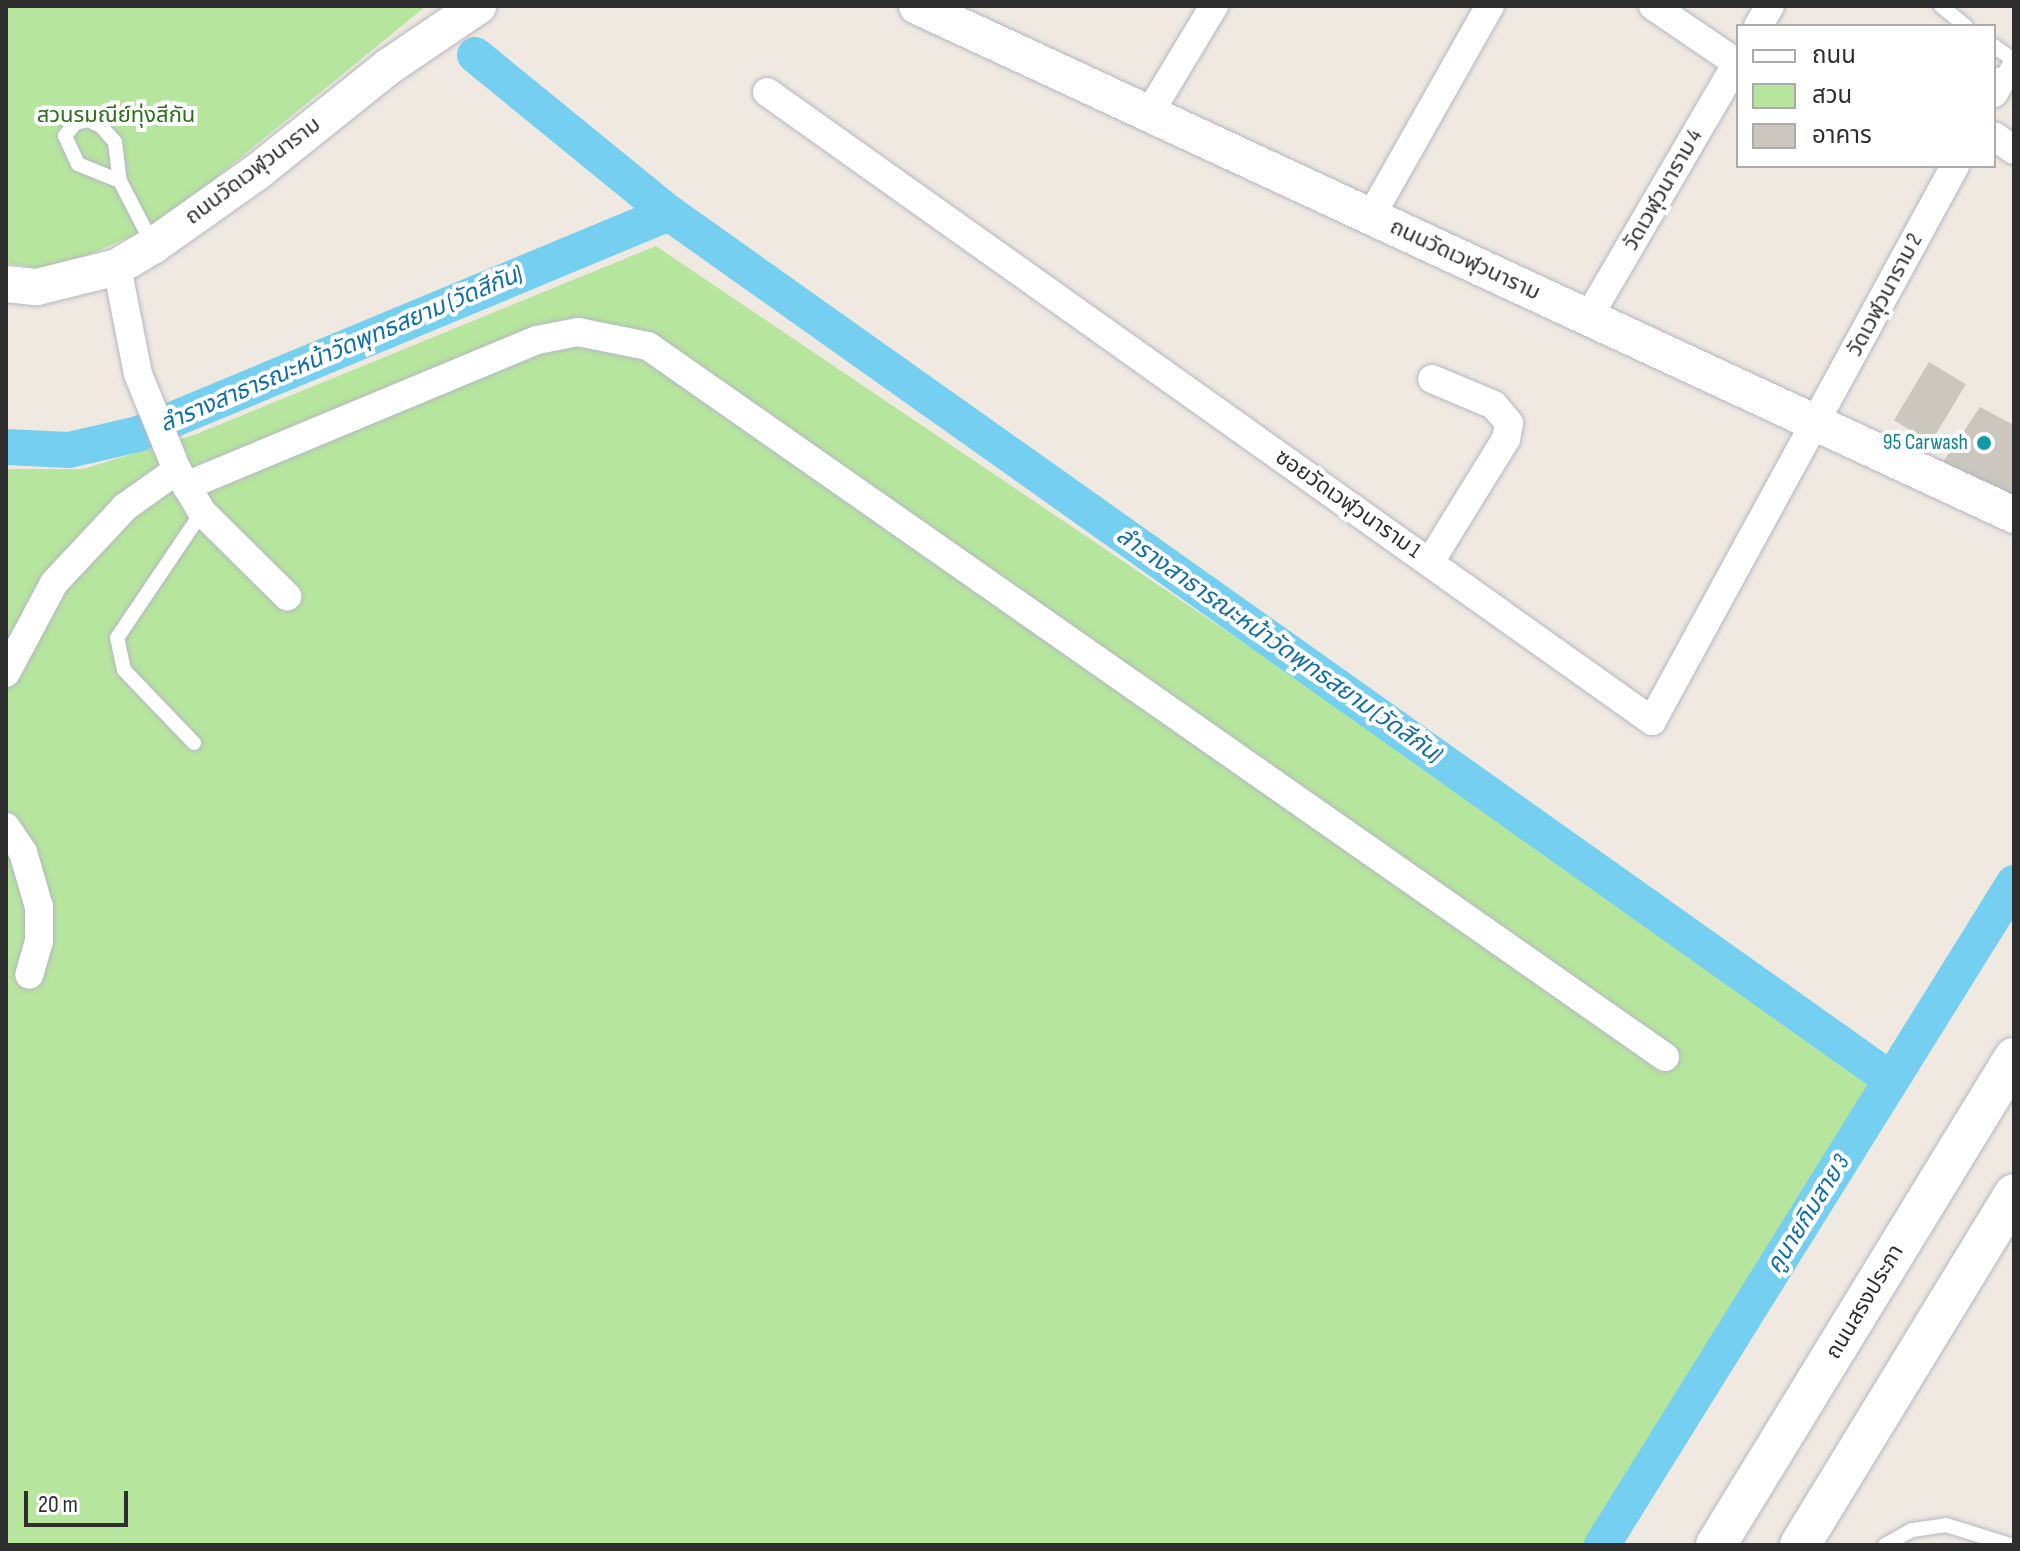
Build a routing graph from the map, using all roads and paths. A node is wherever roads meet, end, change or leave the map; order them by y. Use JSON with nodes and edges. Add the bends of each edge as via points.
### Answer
{"nodes":[{"id":1,"x":478,"y":6,"type":"edge"},
{"id":2,"x":1214,"y":6,"type":"edge"},
{"id":3,"x":1490,"y":6,"type":"edge"},
{"id":4,"x":1653,"y":6,"type":"edge"},
{"id":5,"x":1770,"y":6,"type":"edge"},
{"id":6,"x":1941,"y":6,"type":"edge"},
{"id":7,"x":936,"y":9,"type":"edge"},
{"id":8,"x":1759,"y":24,"type":"edge"},
{"id":9,"x":1964,"y":24,"type":"edge"},
{"id":10,"x":1996,"y":50,"type":"edge"},
{"id":11,"x":1736,"y":61,"type":"edge"},
{"id":12,"x":1736,"y":65,"type":"edge"},
{"id":13,"x":2007,"y":70,"type":"edge"},
{"id":14,"x":767,"y":92,"type":"dead end"},
{"id":15,"x":1150,"y":112,"type":"junction"},
{"id":16,"x":1996,"y":137,"type":"edge"},
{"id":17,"x":2014,"y":150,"type":"edge"},
{"id":18,"x":1954,"y":168,"type":"edge"},
{"id":19,"x":120,"y":181,"type":"junction"},
{"id":20,"x":1371,"y":216,"type":"junction"},
{"id":21,"x":154,"y":245,"type":"junction"},
{"id":22,"x":117,"y":267,"type":"junction"},
{"id":23,"x":6,"y":284,"type":"edge"},
{"id":24,"x":1588,"y":318,"type":"junction"},
{"id":25,"x":1432,"y":379,"type":"dead end"},
{"id":26,"x":1816,"y":425,"type":"junction"},
{"id":27,"x":178,"y":470,"type":"junction"},
{"id":28,"x":202,"y":512,"type":"junction"},
{"id":29,"x":2014,"y":515,"type":"edge"},
{"id":30,"x":1430,"y":562,"type":"junction"},
{"id":31,"x":287,"y":596,"type":"dead end"},
{"id":32,"x":6,"y":673,"type":"edge"},
{"id":33,"x":194,"y":743,"type":"dead end"},
{"id":34,"x":6,"y":827,"type":"edge"},
{"id":35,"x":29,"y":975,"type":"dead end"},
{"id":36,"x":1665,"y":1057,"type":"dead end"},
{"id":37,"x":2014,"y":1058,"type":"edge"},
{"id":38,"x":2014,"y":1194,"type":"edge"},
{"id":39,"x":1716,"y":1545,"type":"edge"},
{"id":40,"x":1800,"y":1545,"type":"edge"},
{"id":41,"x":1885,"y":1545,"type":"edge"},
{"id":42,"x":2010,"y":1545,"type":"edge"}],
"edges":[{"from":1,"to":21,"type":"street","name":"ถนนวัดเวฬุวนาราม","via":[[388,67],[257,172]]},
{"from":2,"to":15,"type":"street"},
{"from":3,"to":20,"type":"street"},
{"from":4,"to":11,"type":"street"},
{"from":5,"to":8,"type":"street"},
{"from":6,"to":9,"type":"lane"},
{"from":7,"to":15,"type":"street","name":"ถนนวัดเวฬุวนาราม"},
{"from":10,"to":13,"type":"lane"},
{"from":12,"to":24,"type":"street","name":"วัดเวฬุวนาราม 4"},
{"from":14,"to":30,"type":"street","name":"ซอยวัดเวฬุวนาราม 1"},
{"from":15,"to":20,"type":"street","name":"ถนนวัดเวฬุวนาราม"},
{"from":16,"to":17,"type":"street"},
{"from":18,"to":26,"type":"street","name":"วัดเวฬุวนาราม 2"},
{"from":19,"to":19,"type":"lane","via":[[78,164],[65,136],[75,123],[88,120],[101,126],[115,142]]},
{"from":19,"to":21,"type":"lane"},
{"from":20,"to":24,"type":"street","name":"ถนนวัดเวฬุวนาราม"},
{"from":21,"to":22,"type":"street","name":"ถนนวัดเวฬุวนาราม"},
{"from":22,"to":23,"type":"street","name":"ถนนวัดเวฬุวนาราม","via":[[37,287]]},
{"from":22,"to":27,"type":"street","via":[[138,374]]},
{"from":24,"to":26,"type":"street","name":"ถนนวัดเวฬุวนาราม"},
{"from":25,"to":30,"type":"street","via":[[1494,405],[1509,423],[1506,439]]},
{"from":26,"to":29,"type":"street","name":"ถนนวัดเวฬุวนาราม"},
{"from":26,"to":30,"type":"street","name":"ซอยวัดเวฬุวนาราม 1","via":[[1652,721]]},
{"from":27,"to":28,"type":"street"},
{"from":27,"to":32,"type":"street","via":[[125,507],[54,583]]},
{"from":27,"to":36,"type":"street","via":[[537,340],[578,332],[648,346]]},
{"from":28,"to":31,"type":"street"},
{"from":28,"to":33,"type":"lane","via":[[117,638],[124,670]]},
{"from":34,"to":35,"type":"street","via":[[23,852],[39,907],[39,941]]},
{"from":37,"to":39,"type":"main road","name":"ถนนสรงประภา"},
{"from":38,"to":40,"type":"main road","via":[[1997,1233]]},
{"from":41,"to":42,"type":"lane","via":[[1912,1530],[1946,1525]]}]}
